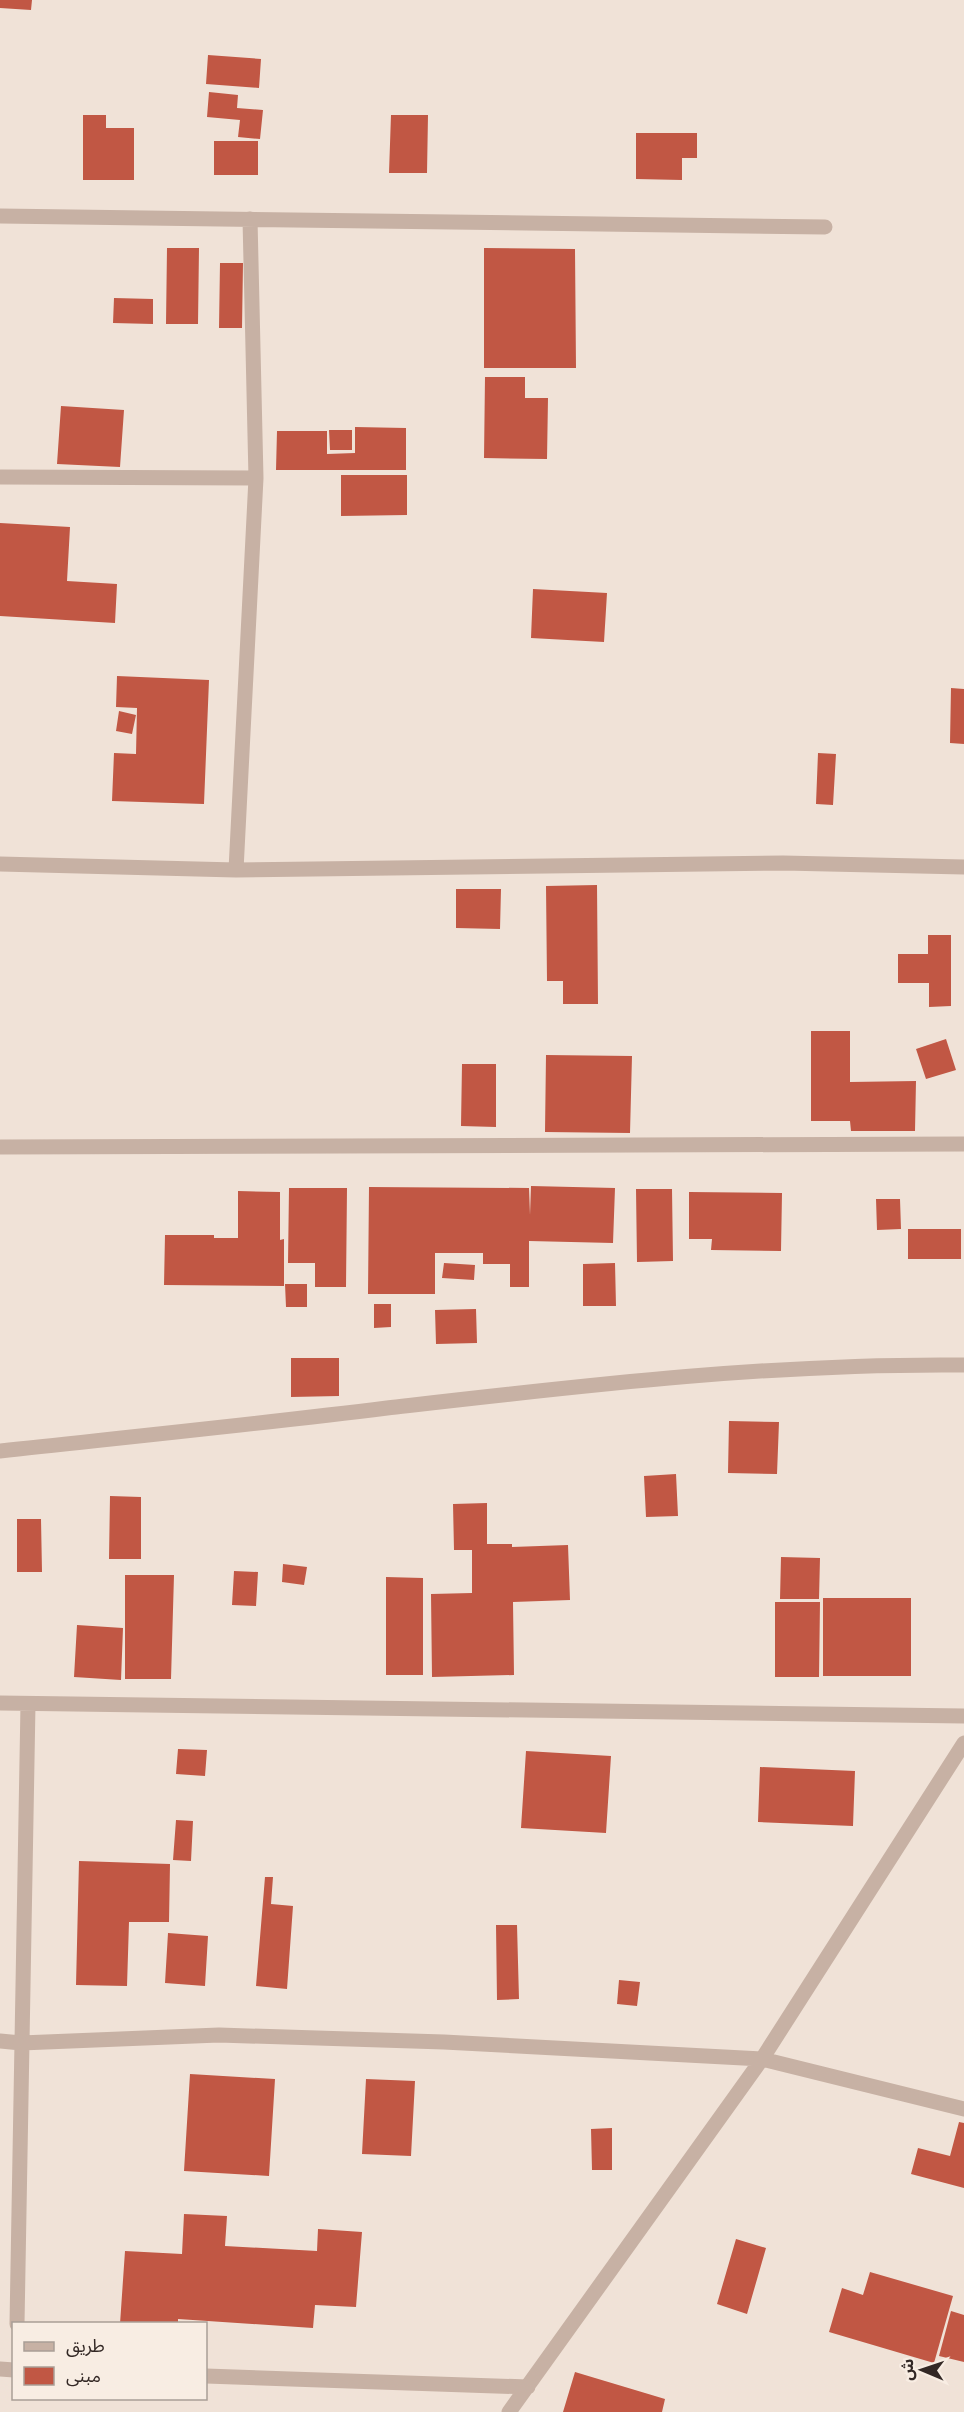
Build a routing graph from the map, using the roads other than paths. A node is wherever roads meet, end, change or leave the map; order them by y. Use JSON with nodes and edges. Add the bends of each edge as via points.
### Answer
{"nodes":[{"id":1,"x":0,"y":216,"type":"edge"},
{"id":2,"x":250,"y":219,"type":"junction"},
{"id":3,"x":825,"y":227,"type":"dead end"},
{"id":4,"x":0,"y":477,"type":"edge"},
{"id":5,"x":256,"y":478,"type":"junction"},
{"id":6,"x":0,"y":864,"type":"edge"},
{"id":7,"x":964,"y":867,"type":"edge"},
{"id":8,"x":236,"y":870,"type":"junction"},
{"id":9,"x":964,"y":1144,"type":"edge"},
{"id":10,"x":0,"y":1147,"type":"edge"},
{"id":11,"x":964,"y":1365,"type":"edge"},
{"id":12,"x":0,"y":1451,"type":"edge"},
{"id":13,"x":0,"y":1703,"type":"edge"},
{"id":14,"x":28,"y":1704,"type":"junction"},
{"id":15,"x":964,"y":1716,"type":"edge"},
{"id":16,"x":964,"y":1743,"type":"edge"},
{"id":17,"x":0,"y":2042,"type":"edge"},
{"id":18,"x":21,"y":2043,"type":"junction"},
{"id":19,"x":762,"y":2059,"type":"junction"},
{"id":20,"x":964,"y":2109,"type":"edge"},
{"id":21,"x":17,"y":2322,"type":"edge"},
{"id":22,"x":207,"y":2376,"type":"edge"},
{"id":23,"x":528,"y":2387,"type":"junction"},
{"id":24,"x":509,"y":2412,"type":"edge"}],
"edges":[{"from":1,"to":2,"type":"street"},
{"from":2,"to":3,"type":"street"},
{"from":2,"to":5,"type":"street"},
{"from":4,"to":5,"type":"street"},
{"from":5,"to":8,"type":"street"},
{"from":6,"to":8,"type":"street"},
{"from":7,"to":8,"type":"street","via":[[783,862]]},
{"from":9,"to":10,"type":"street"},
{"from":11,"to":12,"type":"street","via":[[831,1367],[614,1382]]},
{"from":13,"to":14,"type":"street"},
{"from":14,"to":15,"type":"street"},
{"from":14,"to":18,"type":"street"},
{"from":16,"to":19,"type":"street"},
{"from":17,"to":18,"type":"street"},
{"from":18,"to":19,"type":"street","via":[[219,2035]]},
{"from":18,"to":21,"type":"street"},
{"from":19,"to":20,"type":"street"},
{"from":19,"to":23,"type":"street"},
{"from":22,"to":23,"type":"street"},
{"from":23,"to":24,"type":"street"}]}
